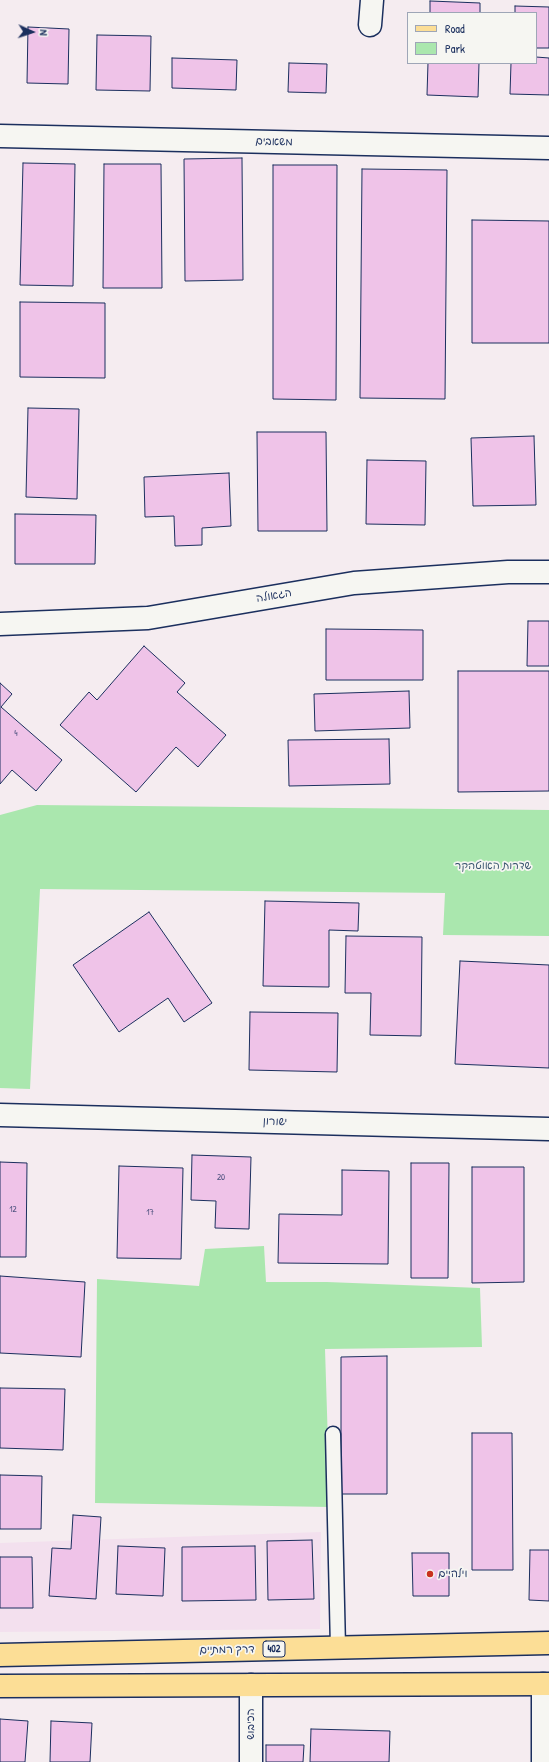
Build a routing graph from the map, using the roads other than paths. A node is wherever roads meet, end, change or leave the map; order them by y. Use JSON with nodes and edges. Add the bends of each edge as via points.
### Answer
{"nodes":[{"id":1,"x":372,"y":0,"type":"edge"},
{"id":2,"x":370,"y":25,"type":"dead end"},
{"id":3,"x":0,"y":136,"type":"edge"},
{"id":4,"x":549,"y":148,"type":"edge"},
{"id":5,"x":549,"y":572,"type":"edge"},
{"id":6,"x":0,"y":624,"type":"edge"},
{"id":7,"x":0,"y":1114,"type":"edge"},
{"id":8,"x":549,"y":1129,"type":"edge"},
{"id":9,"x":333,"y":1434,"type":"dead end"},
{"id":10,"x":549,"y":1643,"type":"edge"},
{"id":11,"x":338,"y":1648,"type":"junction"},
{"id":12,"x":0,"y":1655,"type":"edge"},
{"id":13,"x":546,"y":1684,"type":"edge"},
{"id":14,"x":251,"y":1685,"type":"junction"},
{"id":15,"x":0,"y":1686,"type":"edge"},
{"id":16,"x":251,"y":1762,"type":"edge"},
{"id":17,"x":543,"y":1762,"type":"edge"}],
"edges":[{"from":1,"to":2,"type":"street"},
{"from":3,"to":4,"type":"street","name":"משאבים"},
{"from":5,"to":6,"type":"street","name":"הגאולה","via":[[508,572],[354,583],[148,618]]},
{"from":7,"to":8,"type":"street","name":"ישורון"},
{"from":9,"to":11,"type":"lane"},
{"from":10,"to":11,"type":"main road","name":"דרך רמתיים","number":"402"},
{"from":11,"to":12,"type":"main road","name":"דרך רמתיים","number":"402"},
{"from":13,"to":14,"type":"main road"},
{"from":13,"to":17,"type":"street"},
{"from":14,"to":15,"type":"main road"},
{"from":14,"to":16,"type":"street","name":"הכיבוש"}]}
